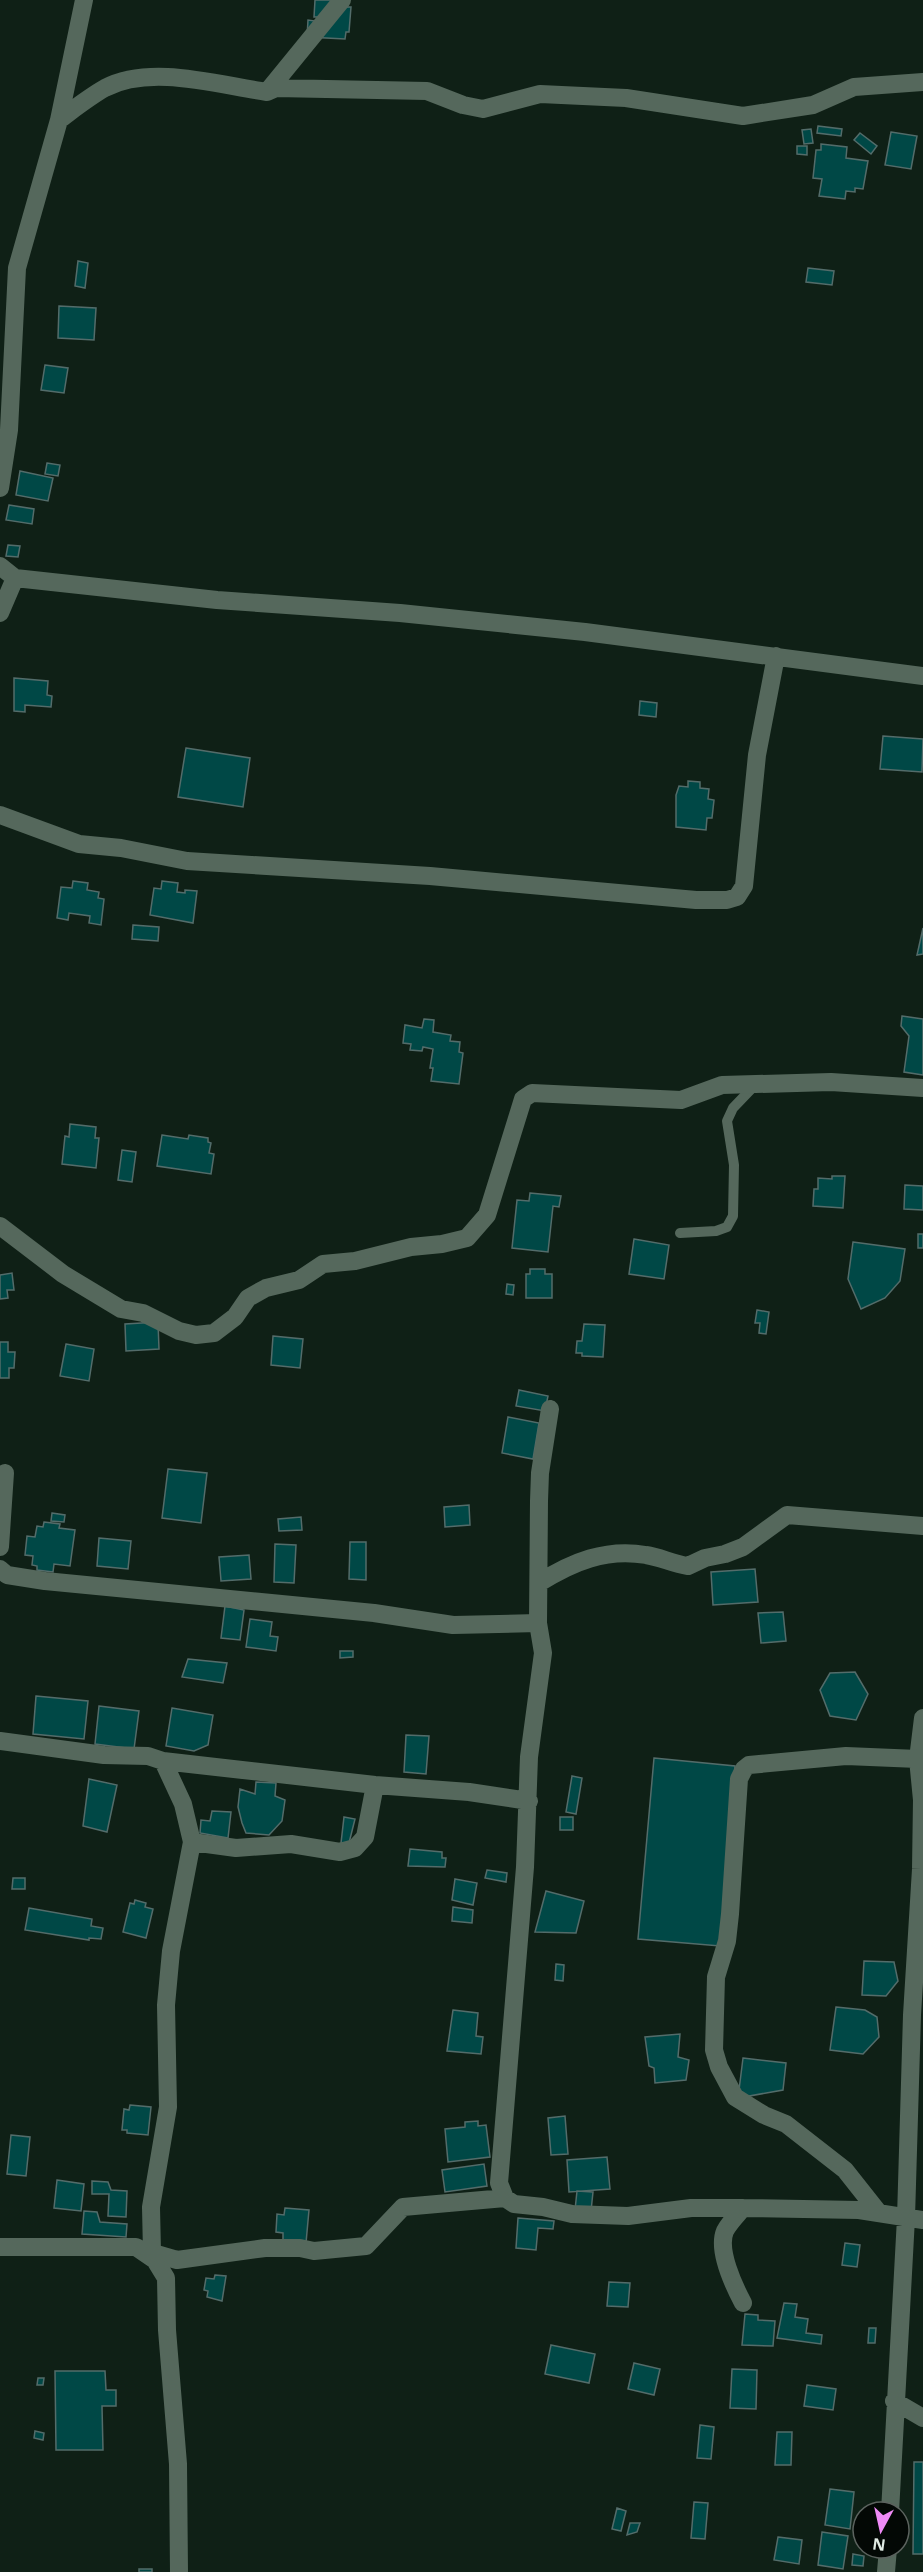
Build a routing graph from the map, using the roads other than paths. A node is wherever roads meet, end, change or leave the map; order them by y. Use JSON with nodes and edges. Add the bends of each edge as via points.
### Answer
{"nodes":[{"id":1,"x":84,"y":0,"type":"edge"},
{"id":2,"x":342,"y":0,"type":"edge"},
{"id":3,"x":923,"y":82,"type":"edge"},
{"id":4,"x":267,"y":92,"type":"junction"},
{"id":5,"x":59,"y":120,"type":"junction"},
{"id":6,"x":0,"y":488,"type":"edge"},
{"id":7,"x":0,"y":566,"type":"edge"},
{"id":8,"x":15,"y":578,"type":"junction"},
{"id":9,"x":0,"y":612,"type":"edge"},
{"id":10,"x":776,"y":656,"type":"junction"},
{"id":11,"x":923,"y":676,"type":"edge"},
{"id":12,"x":0,"y":815,"type":"edge"},
{"id":13,"x":756,"y":1084,"type":"junction"},
{"id":14,"x":923,"y":1088,"type":"edge"},
{"id":15,"x":0,"y":1226,"type":"edge"},
{"id":16,"x":680,"y":1233,"type":"dead end"},
{"id":17,"x":550,"y":1409,"type":"dead end"},
{"id":18,"x":5,"y":1473,"type":"dead end"},
{"id":19,"x":923,"y":1526,"type":"edge"},
{"id":20,"x":0,"y":1547,"type":"edge"},
{"id":21,"x":0,"y":1569,"type":"edge"},
{"id":22,"x":539,"y":1583,"type":"junction"},
{"id":23,"x":538,"y":1623,"type":"junction"},
{"id":24,"x":923,"y":1718,"type":"edge"},
{"id":25,"x":0,"y":1741,"type":"edge"},
{"id":26,"x":918,"y":1759,"type":"junction"},
{"id":27,"x":162,"y":1761,"type":"junction"},
{"id":28,"x":375,"y":1785,"type":"junction"},
{"id":29,"x":529,"y":1801,"type":"junction"},
{"id":30,"x":192,"y":1842,"type":"junction"},
{"id":31,"x":505,"y":2198,"type":"junction"},
{"id":32,"x":742,"y":2208,"type":"junction"},
{"id":33,"x":879,"y":2213,"type":"junction"},
{"id":34,"x":914,"y":2219,"type":"edge"},
{"id":35,"x":0,"y":2247,"type":"edge"},
{"id":36,"x":144,"y":2250,"type":"junction"},
{"id":37,"x":743,"y":2303,"type":"dead end"},
{"id":38,"x":894,"y":2401,"type":"junction"},
{"id":39,"x":923,"y":2418,"type":"edge"},
{"id":40,"x":890,"y":2500,"type":"edge"},
{"id":41,"x":179,"y":2572,"type":"edge"}],
"edges":[{"from":1,"to":5,"type":"street"},
{"from":2,"to":4,"type":"street"},
{"from":3,"to":4,"type":"street","via":[[854,87],[813,105],[743,116],[626,98],[540,94],[483,109],[428,91],[276,88]]},
{"from":4,"to":5,"type":"street","via":[[154,75],[104,88]]},
{"from":5,"to":6,"type":"street","via":[[17,268],[9,430]]},
{"from":7,"to":8,"type":"street"},
{"from":8,"to":9,"type":"street"},
{"from":8,"to":10,"type":"street","via":[[573,631]]},
{"from":10,"to":11,"type":"street"},
{"from":10,"to":12,"type":"street","via":[[757,755],[744,886],[737,897],[727,900],[187,861],[79,843]]},
{"from":13,"to":14,"type":"street","via":[[831,1082]]},
{"from":13,"to":15,"type":"street","via":[[722,1085],[681,1100],[532,1093],[523,1099],[487,1215],[467,1238],[355,1262],[323,1264],[299,1280],[266,1288],[248,1298],[235,1317],[214,1333],[196,1335],[179,1331],[144,1313],[121,1309],[63,1274]]},
{"from":13,"to":16,"type":"lane","via":[[727,1120],[734,1166],[733,1216],[727,1227]]},
{"from":17,"to":22,"type":"street","via":[[540,1473]]},
{"from":18,"to":20,"type":"street"},
{"from":19,"to":22,"type":"street","via":[[787,1515],[743,1547],[688,1566],[647,1555],[610,1553],[566,1566]]},
{"from":21,"to":23,"type":"street","via":[[7,1575],[45,1581],[374,1612],[453,1624]]},
{"from":22,"to":23,"type":"street"},
{"from":23,"to":29,"type":"street","via":[[543,1653],[529,1757]]},
{"from":24,"to":26,"type":"street"},
{"from":25,"to":27,"type":"street","via":[[104,1755],[148,1756]]},
{"from":26,"to":33,"type":"street","via":[[846,1756],[749,1765],[744,1769],[739,1779],[727,1941],[717,1977],[714,2050],[728,2088],[735,2097],[786,2124],[845,2170]]},
{"from":26,"to":34,"type":"street","via":[[922,1800],[912,2015]]},
{"from":27,"to":28,"type":"street"},
{"from":27,"to":30,"type":"street","via":[[183,1804]]},
{"from":28,"to":29,"type":"street"},
{"from":28,"to":30,"type":"street","via":[[365,1837],[355,1848],[340,1852],[291,1844],[236,1848]]},
{"from":29,"to":31,"type":"street","via":[[499,2183]]},
{"from":30,"to":36,"type":"street","via":[[171,1951],[166,2005],[168,2107]]},
{"from":31,"to":32,"type":"street","via":[[514,2204],[572,2214],[628,2216],[691,2208]]},
{"from":31,"to":36,"type":"street","via":[[403,2207],[366,2246],[314,2251],[265,2248],[177,2260]]},
{"from":32,"to":33,"type":"street"},
{"from":32,"to":37,"type":"street","via":[[724,2232],[725,2256]]},
{"from":33,"to":34,"type":"street"},
{"from":34,"to":38,"type":"street"},
{"from":35,"to":36,"type":"street"},
{"from":36,"to":41,"type":"street","via":[[166,2278],[178,2464]]},
{"from":38,"to":39,"type":"street"},
{"from":38,"to":40,"type":"street"}]}
